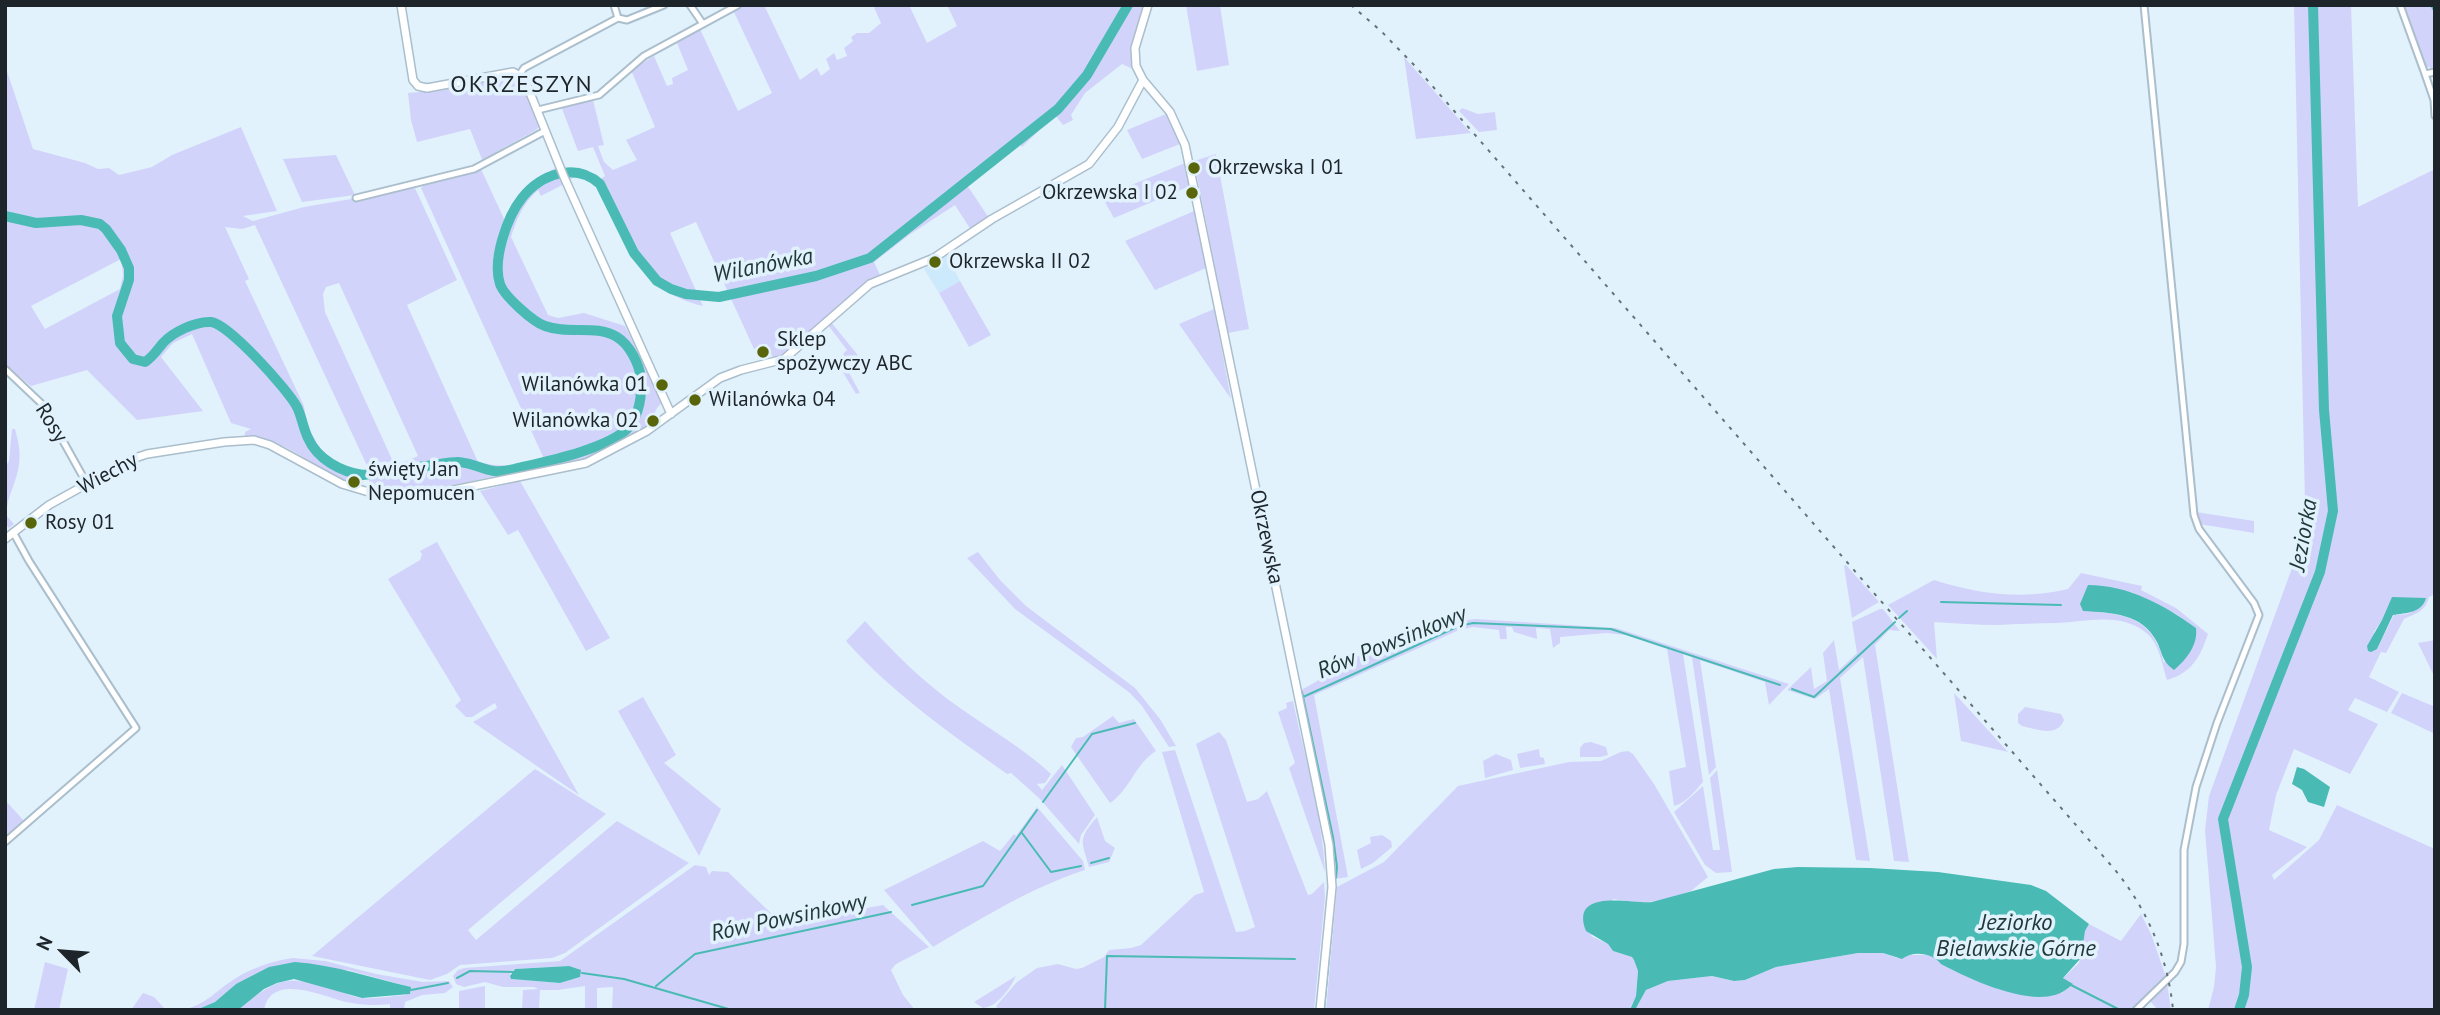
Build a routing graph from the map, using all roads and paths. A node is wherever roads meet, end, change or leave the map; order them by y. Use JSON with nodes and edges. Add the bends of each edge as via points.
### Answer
{"nodes":[{"id":1,"x":401,"y":5,"type":"edge"},
{"id":2,"x":614,"y":5,"type":"edge"},
{"id":3,"x":664,"y":5,"type":"edge"},
{"id":4,"x":690,"y":5,"type":"edge"},
{"id":5,"x":738,"y":5,"type":"edge"},
{"id":6,"x":1148,"y":5,"type":"edge"},
{"id":7,"x":2144,"y":5,"type":"edge"},
{"id":8,"x":2400,"y":5,"type":"edge"},
{"id":9,"x":618,"y":18,"type":"junction"},
{"id":10,"x":703,"y":24,"type":"junction"},
{"id":11,"x":2434,"y":73,"type":"edge"},
{"id":12,"x":520,"y":74,"type":"junction"},
{"id":13,"x":2425,"y":74,"type":"junction"},
{"id":14,"x":1143,"y":80,"type":"junction"},
{"id":15,"x":538,"y":110,"type":"junction"},
{"id":16,"x":2435,"y":117,"type":"edge"},
{"id":17,"x":545,"y":131,"type":"junction"},
{"id":18,"x":356,"y":198,"type":"dead end"},
{"id":19,"x":5,"y":369,"type":"edge"},
{"id":20,"x":671,"y":414,"type":"junction"},
{"id":21,"x":87,"y":484,"type":"junction"},
{"id":22,"x":13,"y":532,"type":"junction"},
{"id":23,"x":5,"y":538,"type":"edge"},
{"id":24,"x":5,"y":842,"type":"edge"},
{"id":25,"x":1320,"y":1010,"type":"edge"},
{"id":26,"x":2136,"y":1010,"type":"edge"}],
"edges":[{"from":1,"to":12,"type":"street","via":[[413,80],[419,87]]},
{"from":2,"to":9,"type":"street"},
{"from":3,"to":9,"type":"street","via":[[627,20]]},
{"from":4,"to":10,"type":"street"},
{"from":5,"to":10,"type":"street"},
{"from":6,"to":14,"type":"street","via":[[1135,52]]},
{"from":7,"to":26,"type":"street","via":[[2194,515],[2199,529],[2259,612],[2196,787],[2184,858],[2183,948],[2178,969]]},
{"from":8,"to":13,"type":"street"},
{"from":9,"to":12,"type":"street"},
{"from":10,"to":15,"type":"street","via":[[644,56],[599,95]]},
{"from":11,"to":13,"type":"street"},
{"from":12,"to":15,"type":"street"},
{"from":13,"to":16,"type":"street"},
{"from":14,"to":20,"type":"street","name":"Wiechy","via":[[1118,127],[1088,164],[934,258],[870,284],[784,359],[720,378]]},
{"from":14,"to":25,"type":"street","name":"Okrzewska","via":[[1176,121],[1191,168],[1329,845],[1332,887]]},
{"from":15,"to":17,"type":"street"},
{"from":17,"to":18,"type":"street","via":[[474,169]]},
{"from":17,"to":20,"type":"street"},
{"from":19,"to":21,"type":"street","name":"Rosy","via":[[43,405]]},
{"from":20,"to":21,"type":"street","name":"Wiechy","via":[[586,463],[407,496],[354,489],[254,440],[147,454]]},
{"from":21,"to":22,"type":"street","name":"Wiechy"},
{"from":22,"to":23,"type":"street","name":"Wiechy"},
{"from":22,"to":24,"type":"street","via":[[136,728]]}]}
